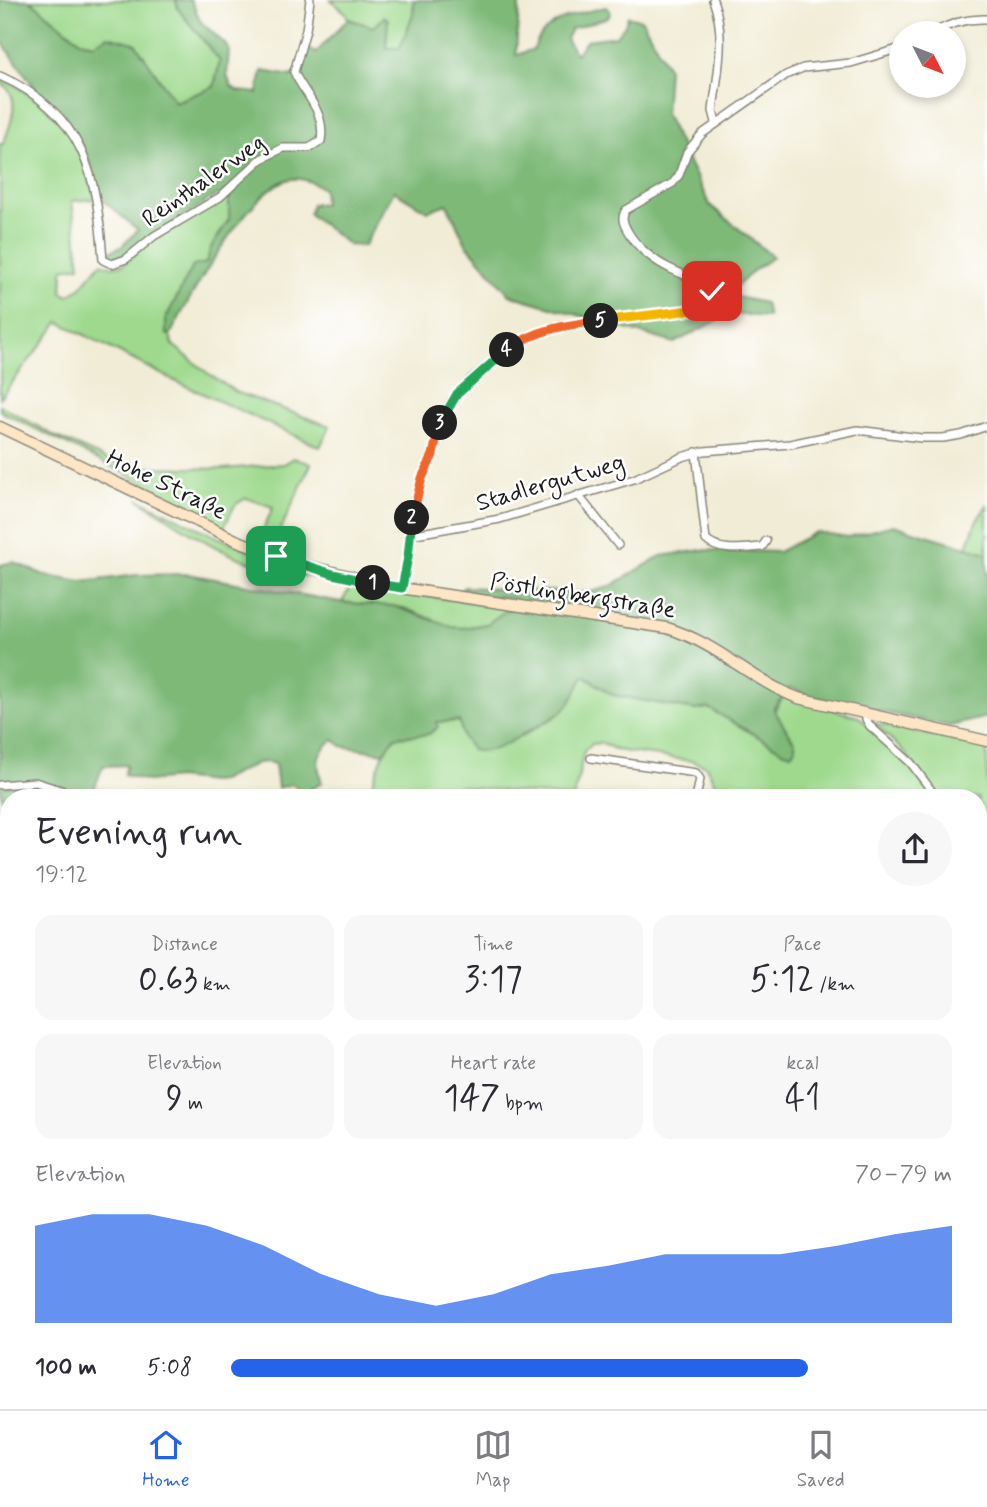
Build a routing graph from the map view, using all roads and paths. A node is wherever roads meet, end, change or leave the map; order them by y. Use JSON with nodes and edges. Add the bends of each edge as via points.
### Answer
{"nodes":[{"id":1,"x":310,"y":0,"type":"edge"},
{"id":2,"x":713,"y":0,"type":"edge"},
{"id":3,"x":987,"y":19,"type":"edge"},
{"id":4,"x":962,"y":21,"type":"edge"},
{"id":5,"x":889,"y":52,"type":"edge"},
{"id":6,"x":0,"y":76,"type":"edge"},
{"id":7,"x":716,"y":122,"type":"junction"},
{"id":8,"x":987,"y":426,"type":"edge"},
{"id":9,"x":0,"y":427,"type":"edge"},
{"id":10,"x":695,"y":452,"type":"junction"},
{"id":11,"x":579,"y":495,"type":"junction"},
{"id":12,"x":410,"y":535,"type":"junction"},
{"id":13,"x":766,"y":541,"type":"dead end"},
{"id":14,"x":618,"y":545,"type":"dead end"},
{"id":15,"x":402,"y":588,"type":"junction"},
{"id":16,"x":867,"y":715,"type":"junction"},
{"id":17,"x":987,"y":741,"type":"edge"},
{"id":18,"x":591,"y":758,"type":"dead end"},
{"id":19,"x":0,"y":785,"type":"edge"},
{"id":20,"x":57,"y":789,"type":"edge"},
{"id":21,"x":698,"y":789,"type":"edge"},
{"id":22,"x":930,"y":789,"type":"edge"}],
"edges":[{"from":1,"to":6,"type":"street","name":"Reinthalerweg","via":[[294,72],[315,104],[321,141],[261,159],[220,197],[112,264],[103,260],[94,184],[77,141],[48,106]]},
{"from":2,"to":7,"type":"street","via":[[721,36],[713,111]]},
{"from":3,"to":4,"type":"street"},
{"from":5,"to":7,"type":"street","via":[[861,61],[796,70]]},
{"from":7,"to":12,"type":"street","via":[[691,146],[673,183],[622,216],[626,230],[643,249],[708,288],[717,298],[716,304],[560,326],[525,338],[505,351],[464,387],[444,414],[419,489]]},
{"from":8,"to":10,"type":"street","name":"Stadlergutweg","via":[[933,438],[857,430],[790,444]]},
{"from":9,"to":15,"type":"main road","name":"Hohe Straße","via":[[258,550],[333,574]]},
{"from":10,"to":11,"type":"street","name":"Stadlergutweg","via":[[634,479]]},
{"from":10,"to":13,"type":"street","via":[[706,540],[713,546],[736,548],[762,547]]},
{"from":11,"to":12,"type":"street","name":"Stadlergutweg","via":[[491,522]]},
{"from":11,"to":14,"type":"street"},
{"from":12,"to":15,"type":"street"},
{"from":15,"to":16,"type":"main road","name":"Pöstlingbergstraße","via":[[667,628],[705,642],[788,694]]},
{"from":16,"to":17,"type":"main road","name":"Pöstlingbergstraße"},
{"from":16,"to":22,"type":"street","via":[[870,726],[911,763]]},
{"from":18,"to":21,"type":"street","via":[[696,773]]},
{"from":19,"to":20,"type":"street","via":[[35,782]]}]}
